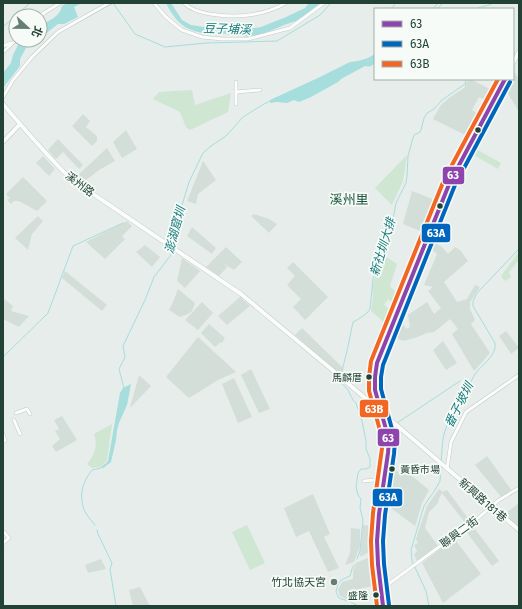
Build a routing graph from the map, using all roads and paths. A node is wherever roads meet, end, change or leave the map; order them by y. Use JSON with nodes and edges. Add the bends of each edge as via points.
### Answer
{"nodes":[{"id":1,"x":60,"y":3,"type":"edge"},
{"id":2,"x":109,"y":3,"type":"edge"},
{"id":3,"x":154,"y":3,"type":"edge"},
{"id":4,"x":184,"y":3,"type":"edge"},
{"id":5,"x":286,"y":3,"type":"edge"},
{"id":6,"x":324,"y":3,"type":"edge"},
{"id":7,"x":48,"y":10,"type":"edge"},
{"id":8,"x":504,"y":80,"type":"edge"},
{"id":9,"x":236,"y":82,"type":"dead end"},
{"id":10,"x":260,"y":90,"type":"dead end"},
{"id":11,"x":236,"y":92,"type":"junction"},
{"id":12,"x":3,"y":97,"type":"edge"},
{"id":13,"x":3,"y":104,"type":"edge"},
{"id":14,"x":236,"y":104,"type":"dead end"},
{"id":15,"x":20,"y":124,"type":"junction"},
{"id":16,"x":3,"y":142,"type":"edge"},
{"id":17,"x":519,"y":375,"type":"edge"},
{"id":18,"x":381,"y":412,"type":"junction"},
{"id":19,"x":16,"y":413,"type":"dead end"},
{"id":20,"x":30,"y":414,"type":"dead end"},
{"id":21,"x":14,"y":420,"type":"dead end"},
{"id":22,"x":3,"y":434,"type":"edge"},
{"id":23,"x":20,"y":434,"type":"dead end"},
{"id":24,"x":5,"y":441,"type":"dead end"},
{"id":25,"x":447,"y":469,"type":"junction"},
{"id":26,"x":364,"y":482,"type":"dead end"},
{"id":27,"x":384,"y":482,"type":"junction"},
{"id":28,"x":519,"y":488,"type":"edge"},
{"id":29,"x":492,"y":507,"type":"junction"},
{"id":30,"x":519,"y":530,"type":"edge"},
{"id":31,"x":4,"y":532,"type":"edge"},
{"id":32,"x":3,"y":543,"type":"edge"},
{"id":33,"x":380,"y":588,"type":"junction"},
{"id":34,"x":383,"y":606,"type":"edge"}],
"edges":[{"from":1,"to":7,"type":"street"},
{"from":2,"to":12,"type":"street","via":[[58,32],[12,80]]},
{"from":3,"to":6,"type":"street","via":[[182,30],[202,37],[248,39],[290,28]]},
{"from":4,"to":5,"type":"street","via":[[197,11],[233,16],[250,15]]},
{"from":8,"to":18,"type":"street","via":[[450,182],[377,363],[375,390]]},
{"from":9,"to":11,"type":"street"},
{"from":10,"to":11,"type":"street"},
{"from":11,"to":14,"type":"street"},
{"from":13,"to":15,"type":"street","name":"溪州路"},
{"from":15,"to":16,"type":"street"},
{"from":15,"to":18,"type":"street","name":"溪州路","via":[[71,179],[241,294]]},
{"from":17,"to":25,"type":"street","via":[[466,412],[451,442]]},
{"from":18,"to":25,"type":"street","name":"新興路181巷"},
{"from":18,"to":27,"type":"street","via":[[389,440]]},
{"from":19,"to":20,"type":"street","via":[[27,409]]},
{"from":21,"to":23,"type":"street"},
{"from":22,"to":24,"type":"street"},
{"from":25,"to":29,"type":"street","name":"新興路181巷"},
{"from":26,"to":27,"type":"street"},
{"from":27,"to":33,"type":"street","via":[[377,541]]},
{"from":28,"to":29,"type":"street","name":"聯興二街"},
{"from":29,"to":30,"type":"street","name":"新興路181巷"},
{"from":29,"to":33,"type":"street","name":"聯興二街"},
{"from":31,"to":32,"type":"street","via":[[9,538]]},
{"from":33,"to":34,"type":"street"}]}
